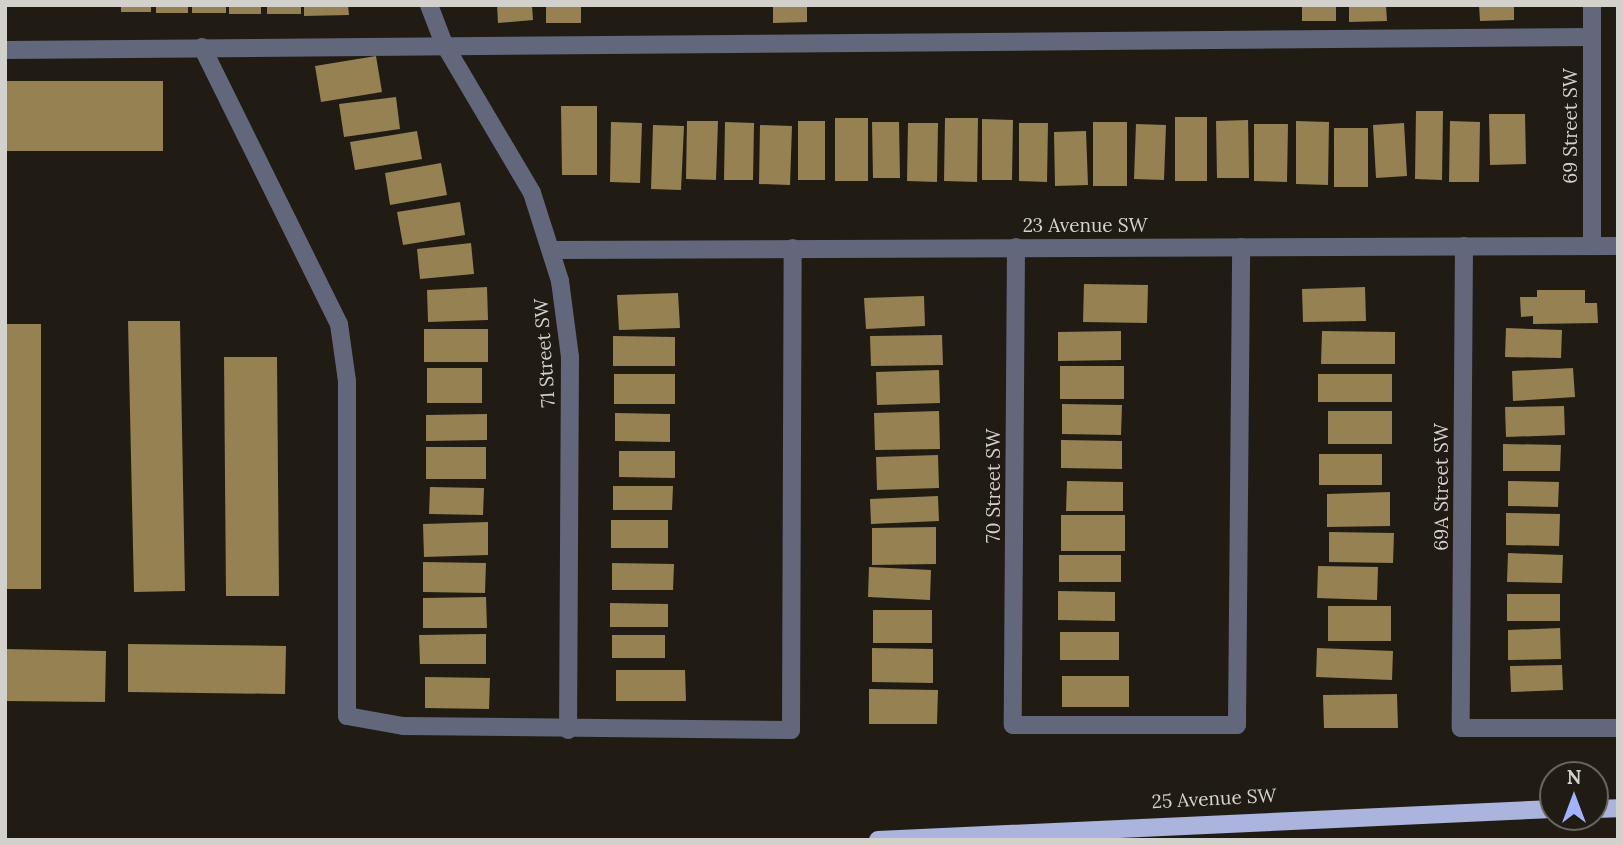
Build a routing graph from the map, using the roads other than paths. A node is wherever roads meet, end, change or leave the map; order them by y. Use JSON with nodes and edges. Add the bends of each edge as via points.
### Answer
{"nodes":[{"id":1,"x":429,"y":5,"type":"edge"},
{"id":2,"x":1592,"y":5,"type":"edge"},
{"id":3,"x":1592,"y":37,"type":"junction"},
{"id":4,"x":444,"y":44,"type":"junction"},
{"id":5,"x":202,"y":47,"type":"junction"},
{"id":6,"x":5,"y":50,"type":"edge"},
{"id":7,"x":1464,"y":246,"type":"junction"},
{"id":8,"x":1592,"y":246,"type":"junction"},
{"id":9,"x":1618,"y":246,"type":"edge"},
{"id":10,"x":1016,"y":247,"type":"junction"},
{"id":11,"x":1241,"y":247,"type":"junction"},
{"id":12,"x":793,"y":248,"type":"junction"},
{"id":13,"x":553,"y":250,"type":"junction"},
{"id":14,"x":1618,"y":729,"type":"edge"},
{"id":15,"x":568,"y":730,"type":"junction"},
{"id":16,"x":1539,"y":809,"type":"edge"},
{"id":17,"x":878,"y":840,"type":"edge"}],
"edges":[{"from":1,"to":4,"type":"street","name":"71 Street SW"},
{"from":2,"to":3,"type":"street","name":"69 Street SW"},
{"from":3,"to":4,"type":"street"},
{"from":3,"to":8,"type":"street","name":"69 Street SW"},
{"from":4,"to":5,"type":"street"},
{"from":4,"to":13,"type":"street","name":"71 Street SW","via":[[517,162]]},
{"from":5,"to":6,"type":"street"},
{"from":5,"to":15,"type":"street","via":[[339,324],[347,381],[347,716],[403,726]]},
{"from":7,"to":8,"type":"street","name":"23 Avenue SW"},
{"from":7,"to":11,"type":"street","name":"23 Avenue SW"},
{"from":7,"to":14,"type":"street","name":"69A Street SW","via":[[1461,729]]},
{"from":8,"to":9,"type":"street","name":"23 Avenue SW"},
{"from":10,"to":11,"type":"street","name":"23 Avenue SW"},
{"from":10,"to":11,"type":"street","name":"70 Street SW","via":[[1013,725],[1237,725]]},
{"from":10,"to":12,"type":"street","name":"23 Avenue SW"},
{"from":12,"to":13,"type":"street","name":"23 Avenue SW"},
{"from":12,"to":15,"type":"street","via":[[791,730]]},
{"from":13,"to":15,"type":"street","name":"71 Street SW","via":[[570,357]]},
{"from":16,"to":17,"type":"main road","name":"25 Avenue SW","via":[[1337,814]]}]}
